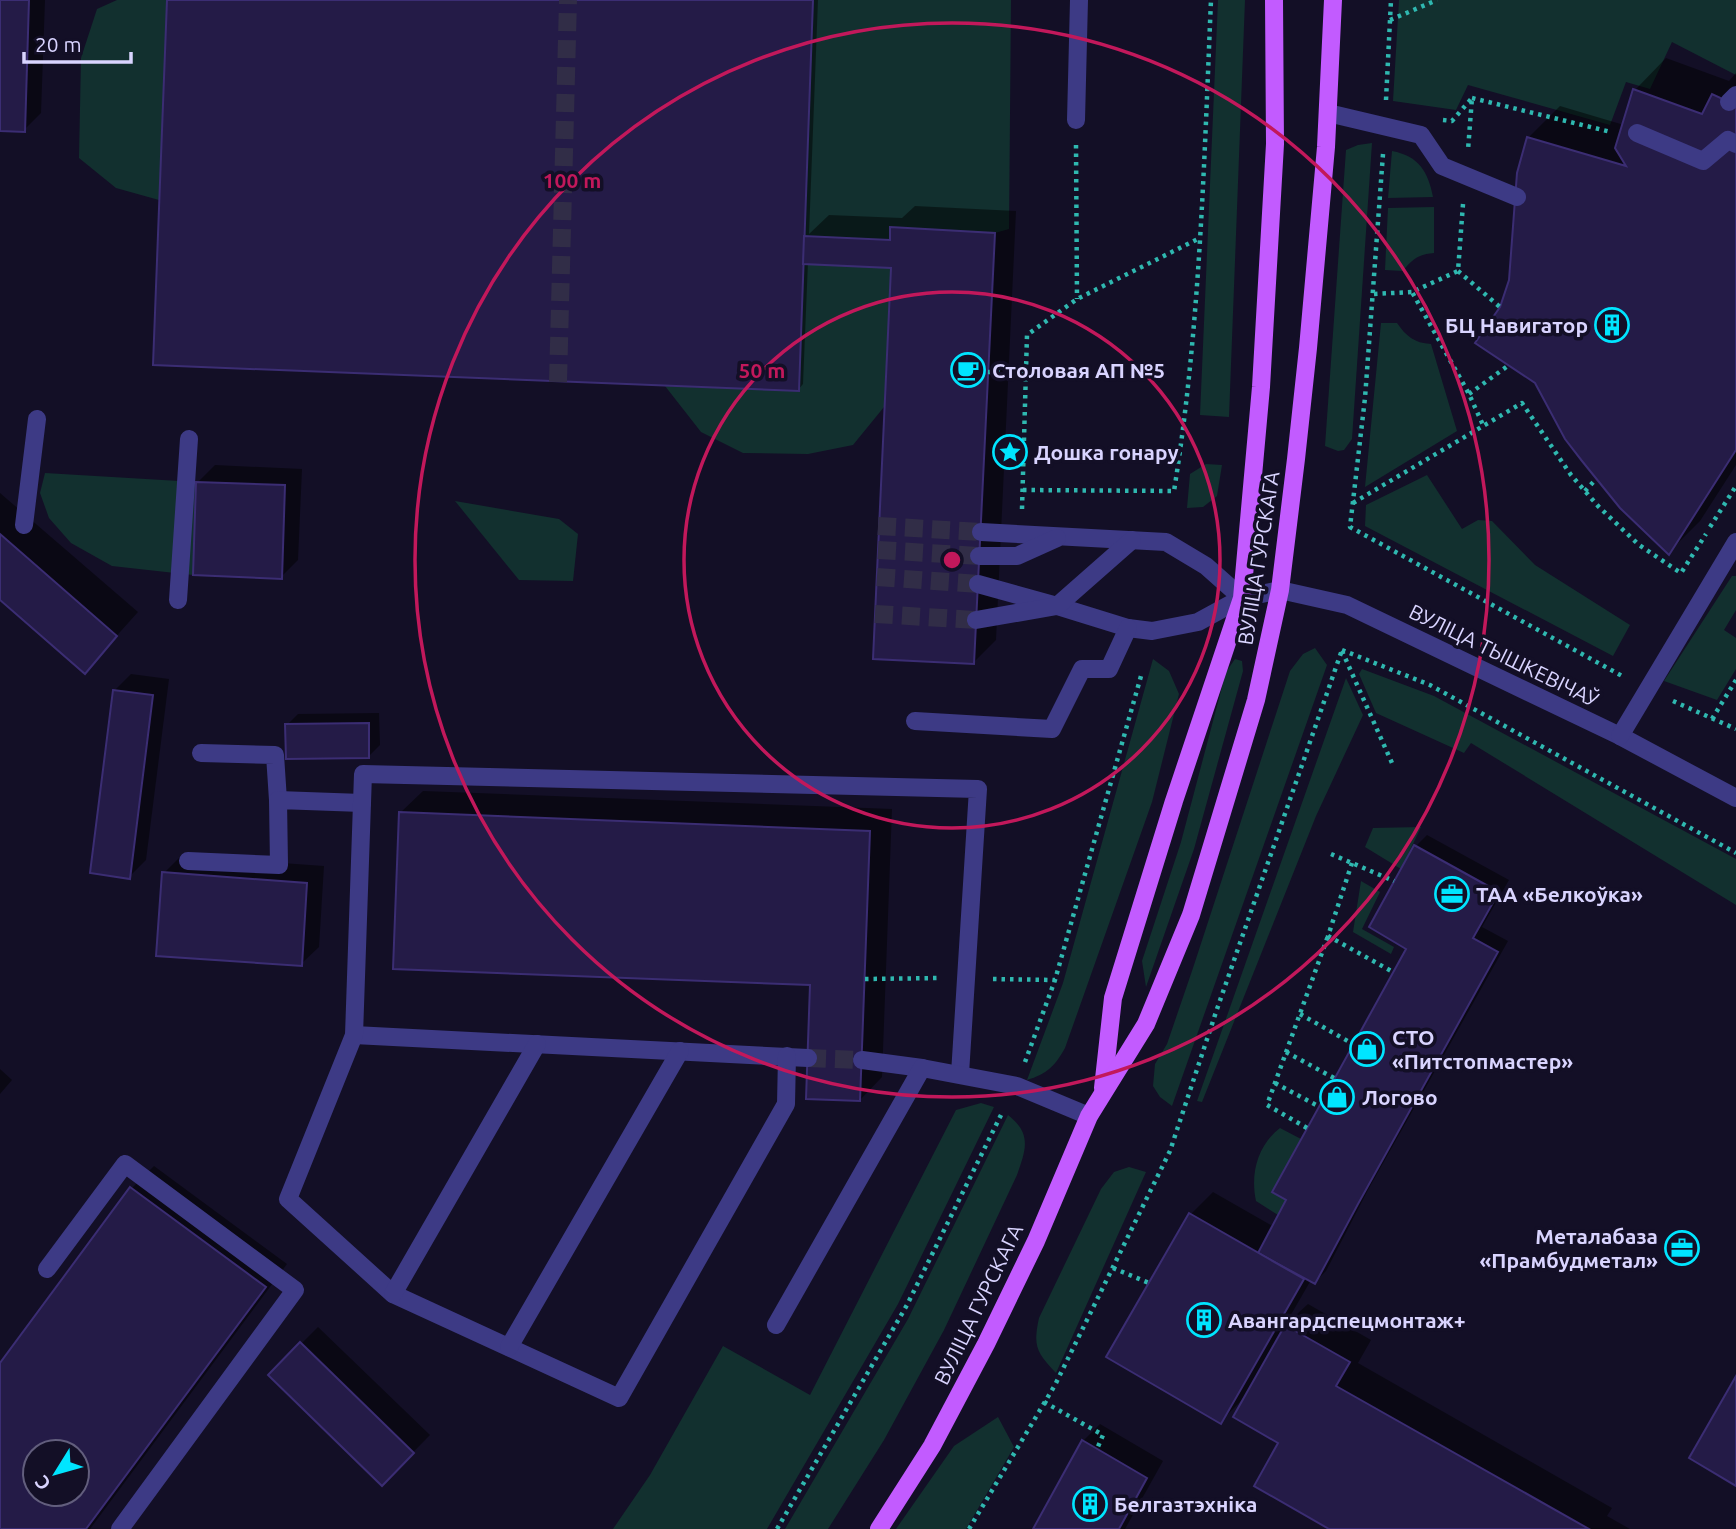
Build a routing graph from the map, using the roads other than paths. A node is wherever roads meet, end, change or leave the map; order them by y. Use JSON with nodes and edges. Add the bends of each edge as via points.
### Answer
{"nodes":[{"id":1,"x":1079,"y":0,"type":"edge"},
{"id":2,"x":1274,"y":0,"type":"edge"},
{"id":3,"x":1333,"y":0,"type":"edge"},
{"id":4,"x":1328,"y":113,"type":"junction"},
{"id":5,"x":1076,"y":120,"type":"road end"},
{"id":6,"x":1628,"y":134,"type":"road end"},
{"id":7,"x":1736,"y":144,"type":"edge"},
{"id":8,"x":1517,"y":197,"type":"dead end"},
{"id":9,"x":37,"y":419,"type":"dead end"},
{"id":10,"x":189,"y":439,"type":"dead end"},
{"id":11,"x":24,"y":525,"type":"dead end"},
{"id":12,"x":981,"y":532,"type":"tunnel mouth"},
{"id":13,"x":1060,"y":536,"type":"junction"},
{"id":14,"x":1132,"y":540,"type":"junction"},
{"id":15,"x":1736,"y":542,"type":"edge"},
{"id":16,"x":979,"y":556,"type":"tunnel mouth"},
{"id":17,"x":978,"y":584,"type":"tunnel mouth"},
{"id":18,"x":1280,"y":590,"type":"junction"},
{"id":19,"x":1242,"y":598,"type":"junction"},
{"id":20,"x":178,"y":600,"type":"dead end"},
{"id":21,"x":1057,"y":606,"type":"junction"},
{"id":22,"x":976,"y":620,"type":"tunnel mouth"},
{"id":23,"x":1128,"y":628,"type":"junction"},
{"id":24,"x":915,"y":721,"type":"dead end"},
{"id":25,"x":1620,"y":736,"type":"junction"},
{"id":26,"x":201,"y":753,"type":"dead end"},
{"id":27,"x":1736,"y":797,"type":"edge"},
{"id":28,"x":278,"y":800,"type":"junction"},
{"id":29,"x":362,"y":803,"type":"junction"},
{"id":30,"x":188,"y":861,"type":"dead end"},
{"id":31,"x":354,"y":1035,"type":"junction"},
{"id":32,"x":537,"y":1044,"type":"junction"},
{"id":33,"x":680,"y":1051,"type":"junction"},
{"id":34,"x":787,"y":1056,"type":"junction"},
{"id":35,"x":808,"y":1058,"type":"tunnel mouth"},
{"id":36,"x":862,"y":1060,"type":"tunnel mouth"},
{"id":37,"x":922,"y":1068,"type":"junction"},
{"id":38,"x":960,"y":1074,"type":"junction"},
{"id":39,"x":1103,"y":1091,"type":"junction"},
{"id":40,"x":1089,"y":1116,"type":"junction"},
{"id":41,"x":47,"y":1269,"type":"dead end"},
{"id":42,"x":393,"y":1294,"type":"junction"},
{"id":43,"x":776,"y":1325,"type":"dead end"},
{"id":44,"x":509,"y":1347,"type":"junction"},
{"id":45,"x":120,"y":1529,"type":"edge"},
{"id":46,"x":879,"y":1529,"type":"edge"}],
"edges":[{"from":1,"to":5,"type":"street"},
{"from":2,"to":19,"type":"main road","name":"ВУЛІЦА ГУРСКАГА","via":[[1275,158]]},
{"from":3,"to":4,"type":"main road","name":"ВУЛІЦА ГУРСКАГА"},
{"from":4,"to":8,"type":"street","via":[[1421,135],[1442,166]]},
{"from":4,"to":18,"type":"main road","name":"ВУЛІЦА ГУРСКАГА","via":[[1308,348]]},
{"from":6,"to":7,"type":"street","via":[[1703,161],[1728,140]]},
{"from":9,"to":11,"type":"street"},
{"from":10,"to":20,"type":"street"},
{"from":12,"to":13,"type":"street"},
{"from":13,"to":14,"type":"street"},
{"from":13,"to":16,"type":"street","via":[[1017,556]]},
{"from":14,"to":19,"type":"street","via":[[1166,542],[1206,566]]},
{"from":14,"to":21,"type":"street"},
{"from":15,"to":25,"type":"street"},
{"from":17,"to":21,"type":"street","name":"ВУЛІЦА ТЫШКЕВІЧАЎ"},
{"from":18,"to":19,"type":"street","name":"ВУЛІЦА ТЫШКЕВІЧАЎ"},
{"from":18,"to":25,"type":"street","name":"ВУЛІЦА ТЫШКЕВІЧАЎ","via":[[1347,605]]},
{"from":18,"to":39,"type":"main road","name":"ВУЛІЦА ГУРСКАГА","via":[[1256,700],[1191,915],[1146,1024]]},
{"from":19,"to":23,"type":"street","name":"ВУЛІЦА ТЫШКЕВІЧАЎ","via":[[1198,622],[1152,631]]},
{"from":19,"to":39,"type":"main road","name":"ВУЛІЦА ГУРСКАГА","via":[[1113,998]]},
{"from":21,"to":22,"type":"street"},
{"from":21,"to":23,"type":"street","name":"ВУЛІЦА ТЫШКЕВІЧАЎ"},
{"from":23,"to":24,"type":"street","via":[[1109,669],[1082,668],[1052,729]]},
{"from":25,"to":27,"type":"street","name":"ВУЛІЦА ТЫШКЕВІЧАЎ"},
{"from":26,"to":28,"type":"street","via":[[275,755]]},
{"from":28,"to":29,"type":"street"},
{"from":28,"to":30,"type":"street","via":[[279,864]]},
{"from":29,"to":31,"type":"street"},
{"from":29,"to":38,"type":"street","via":[[363,774],[978,789]]},
{"from":31,"to":32,"type":"street"},
{"from":31,"to":42,"type":"street","via":[[288,1199]]},
{"from":32,"to":33,"type":"street"},
{"from":32,"to":42,"type":"street"},
{"from":33,"to":34,"type":"street"},
{"from":33,"to":44,"type":"street"},
{"from":34,"to":35,"type":"street"},
{"from":34,"to":44,"type":"street","via":[[786,1104],[619,1398]]},
{"from":36,"to":37,"type":"street"},
{"from":37,"to":38,"type":"street"},
{"from":37,"to":43,"type":"street"},
{"from":38,"to":40,"type":"street","via":[[1017,1086]]},
{"from":39,"to":40,"type":"main road","name":"ВУЛІЦА ГУРСКАГА"},
{"from":40,"to":46,"type":"main road","name":"ВУЛІЦА ГУРСКАГА","via":[[986,1344],[932,1446]]},
{"from":41,"to":45,"type":"street","via":[[125,1164],[295,1290]]},
{"from":42,"to":44,"type":"street"}]}
